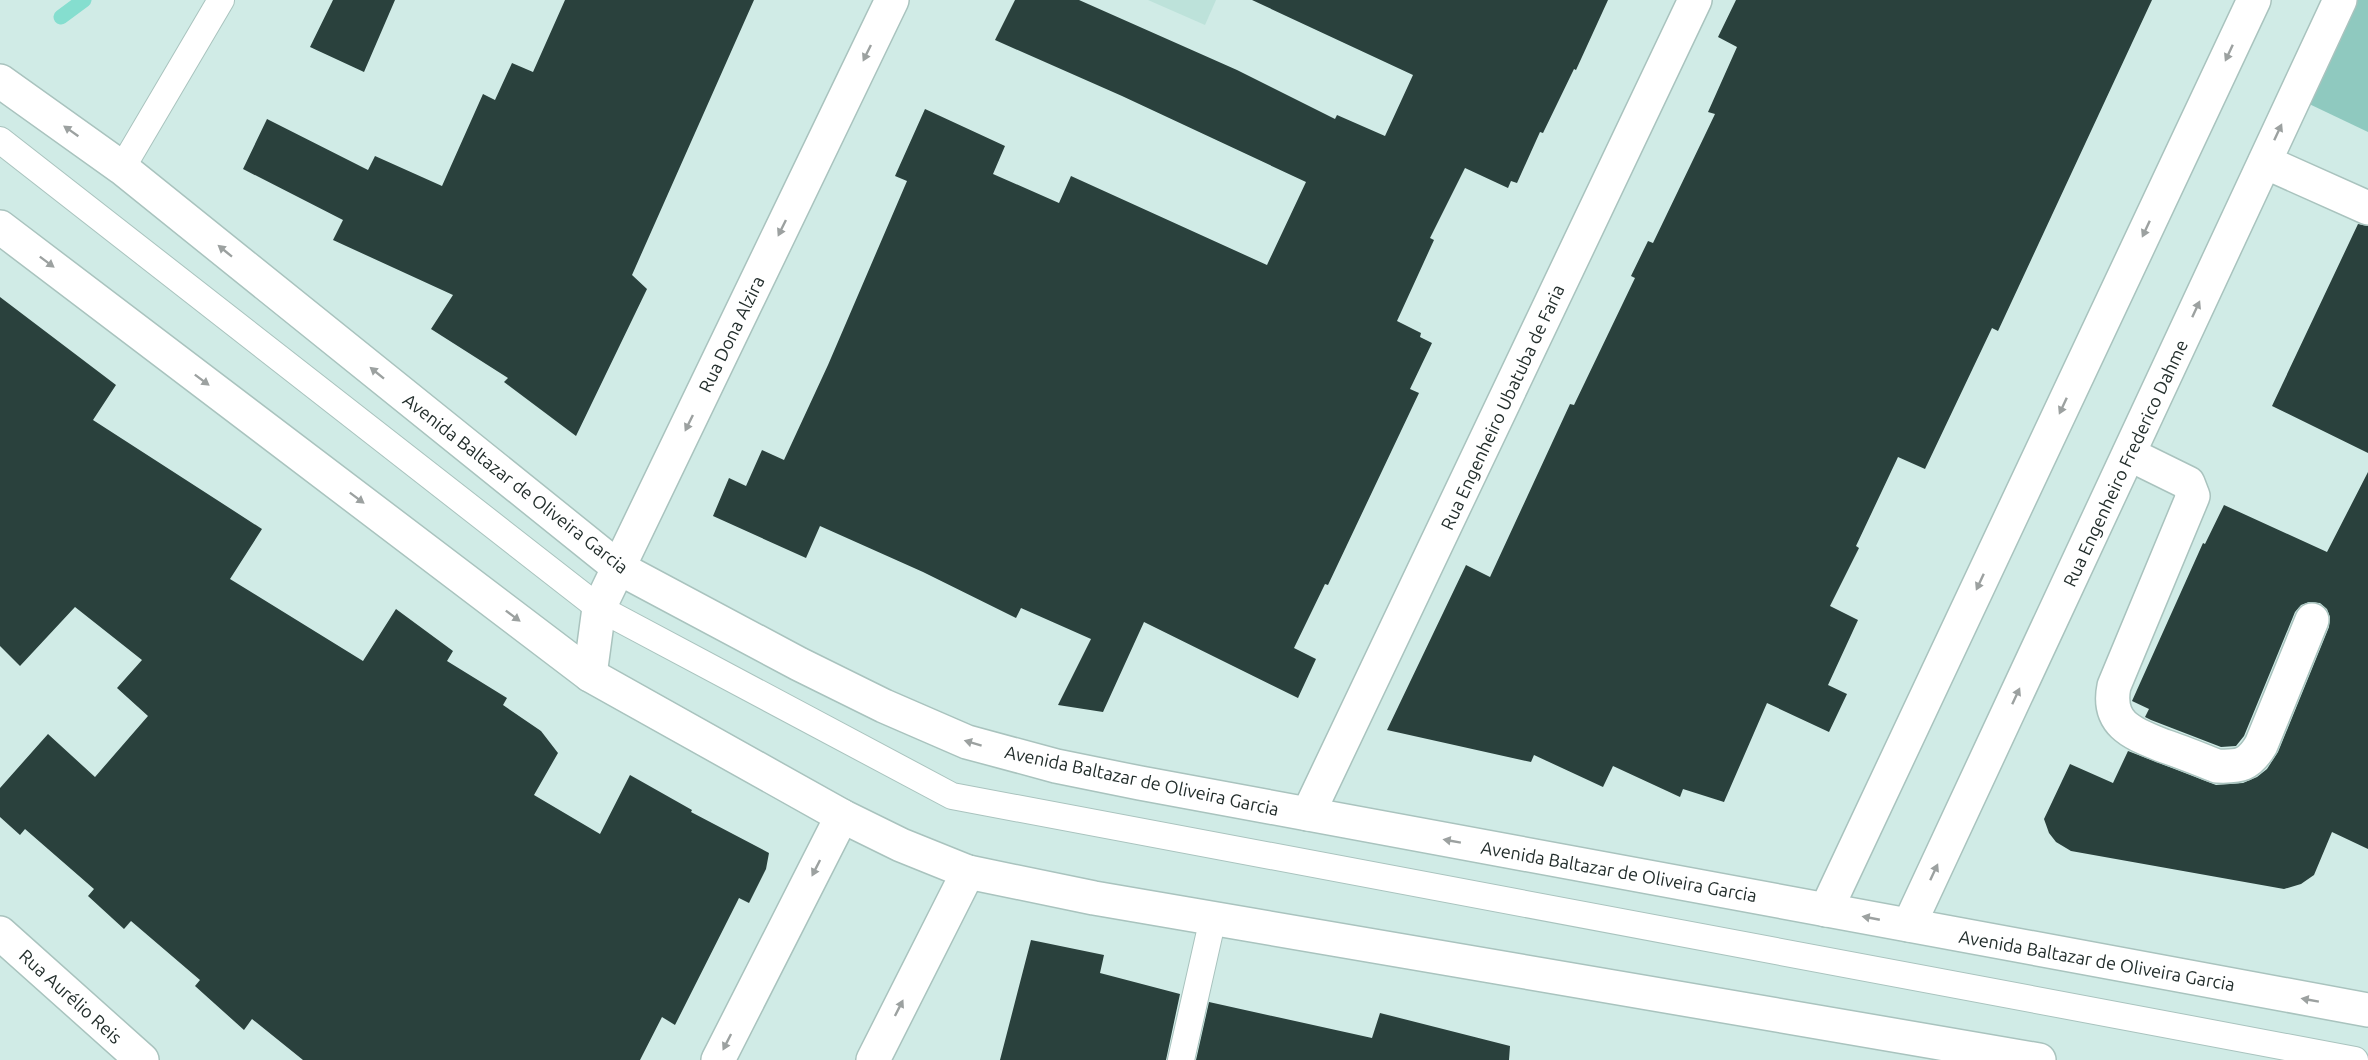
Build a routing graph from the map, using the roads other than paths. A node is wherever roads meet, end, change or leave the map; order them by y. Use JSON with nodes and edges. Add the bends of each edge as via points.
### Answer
{"nodes":[{"id":1,"x":221,"y":0,"type":"edge"},
{"id":2,"x":892,"y":0,"type":"edge"},
{"id":3,"x":1695,"y":0,"type":"edge"},
{"id":4,"x":2254,"y":0,"type":"edge"},
{"id":5,"x":2340,"y":0,"type":"edge"},
{"id":6,"x":0,"y":81,"type":"edge"},
{"id":7,"x":0,"y":140,"type":"edge"},
{"id":8,"x":2265,"y":162,"type":"junction"},
{"id":9,"x":122,"y":168,"type":"junction"},
{"id":10,"x":2368,"y":208,"type":"edge"},
{"id":11,"x":0,"y":227,"type":"edge"},
{"id":12,"x":2129,"y":454,"type":"junction"},
{"id":13,"x":619,"y":568,"type":"junction"},
{"id":14,"x":599,"y":608,"type":"junction"},
{"id":15,"x":2312,"y":620,"type":"dead end"},
{"id":16,"x":590,"y":675,"type":"junction"},
{"id":17,"x":1308,"y":814,"type":"junction"},
{"id":18,"x":842,"y":816,"type":"junction"},
{"id":19,"x":968,"y":872,"type":"junction"},
{"id":20,"x":1826,"y":910,"type":"junction"},
{"id":21,"x":1213,"y":918,"type":"junction"},
{"id":22,"x":1910,"y":925,"type":"junction"},
{"id":23,"x":0,"y":933,"type":"edge"},
{"id":24,"x":2368,"y":1010,"type":"edge"},
{"id":25,"x":142,"y":1060,"type":"edge"},
{"id":26,"x":718,"y":1060,"type":"edge"},
{"id":27,"x":873,"y":1060,"type":"edge"},
{"id":28,"x":1181,"y":1060,"type":"edge"},
{"id":29,"x":2038,"y":1060,"type":"edge"},
{"id":30,"x":2355,"y":1060,"type":"edge"}],
"edges":[{"from":1,"to":9,"type":"lane"},
{"from":2,"to":13,"type":"street","name":"Rua Dona Alzira","one_way":true},
{"from":3,"to":17,"type":"street","name":"Rua Engenheiro Ubatuba de Faria"},
{"from":4,"to":20,"type":"street","one_way":true},
{"from":8,"to":5,"type":"street","name":"Rua Engenheiro Frederico Dahme","one_way":true},
{"from":9,"to":6,"type":"street","name":"Avenida Baltazar de Oliveira Garcia","one_way":true},
{"from":7,"to":14,"type":"lane"},
{"from":8,"to":10,"type":"street"},
{"from":12,"to":8,"type":"street","name":"Rua Engenheiro Frederico Dahme","one_way":true},
{"from":13,"to":9,"type":"street","name":"Avenida Baltazar de Oliveira Garcia","one_way":true},
{"from":11,"to":16,"type":"street","one_way":true},
{"from":12,"to":15,"type":"street","via":[[2188,483],[2193,496],[2114,686],[2111,701],[2121,724],[2135,734],[2217,766],[2244,763],[2253,758],[2261,744]]},
{"from":22,"to":12,"type":"street","name":"Rua Engenheiro Frederico Dahme","one_way":true},
{"from":13,"to":14,"type":"street","name":"Rua Dona Alzira"},
{"from":17,"to":13,"type":"street","name":"Avenida Baltazar de Oliveira Garcia","one_way":true,"via":[[1066,768],[967,742],[799,664]]},
{"from":14,"to":16,"type":"street","name":"Rua Dona Alzira"},
{"from":14,"to":30,"type":"lane","via":[[952,796]]},
{"from":16,"to":18,"type":"street"},
{"from":20,"to":17,"type":"street","name":"Avenida Baltazar de Oliveira Garcia","one_way":true},
{"from":18,"to":19,"type":"street"},
{"from":18,"to":26,"type":"street","one_way":true},
{"from":19,"to":21,"type":"street"},
{"from":27,"to":19,"type":"street","one_way":true},
{"from":22,"to":20,"type":"street","name":"Avenida Baltazar de Oliveira Garcia","one_way":true},
{"from":21,"to":28,"type":"lane"},
{"from":21,"to":29,"type":"street"},
{"from":24,"to":22,"type":"street","name":"Avenida Baltazar de Oliveira Garcia","one_way":true},
{"from":23,"to":25,"type":"street","name":"Rua Aurélio Reis"}]}
